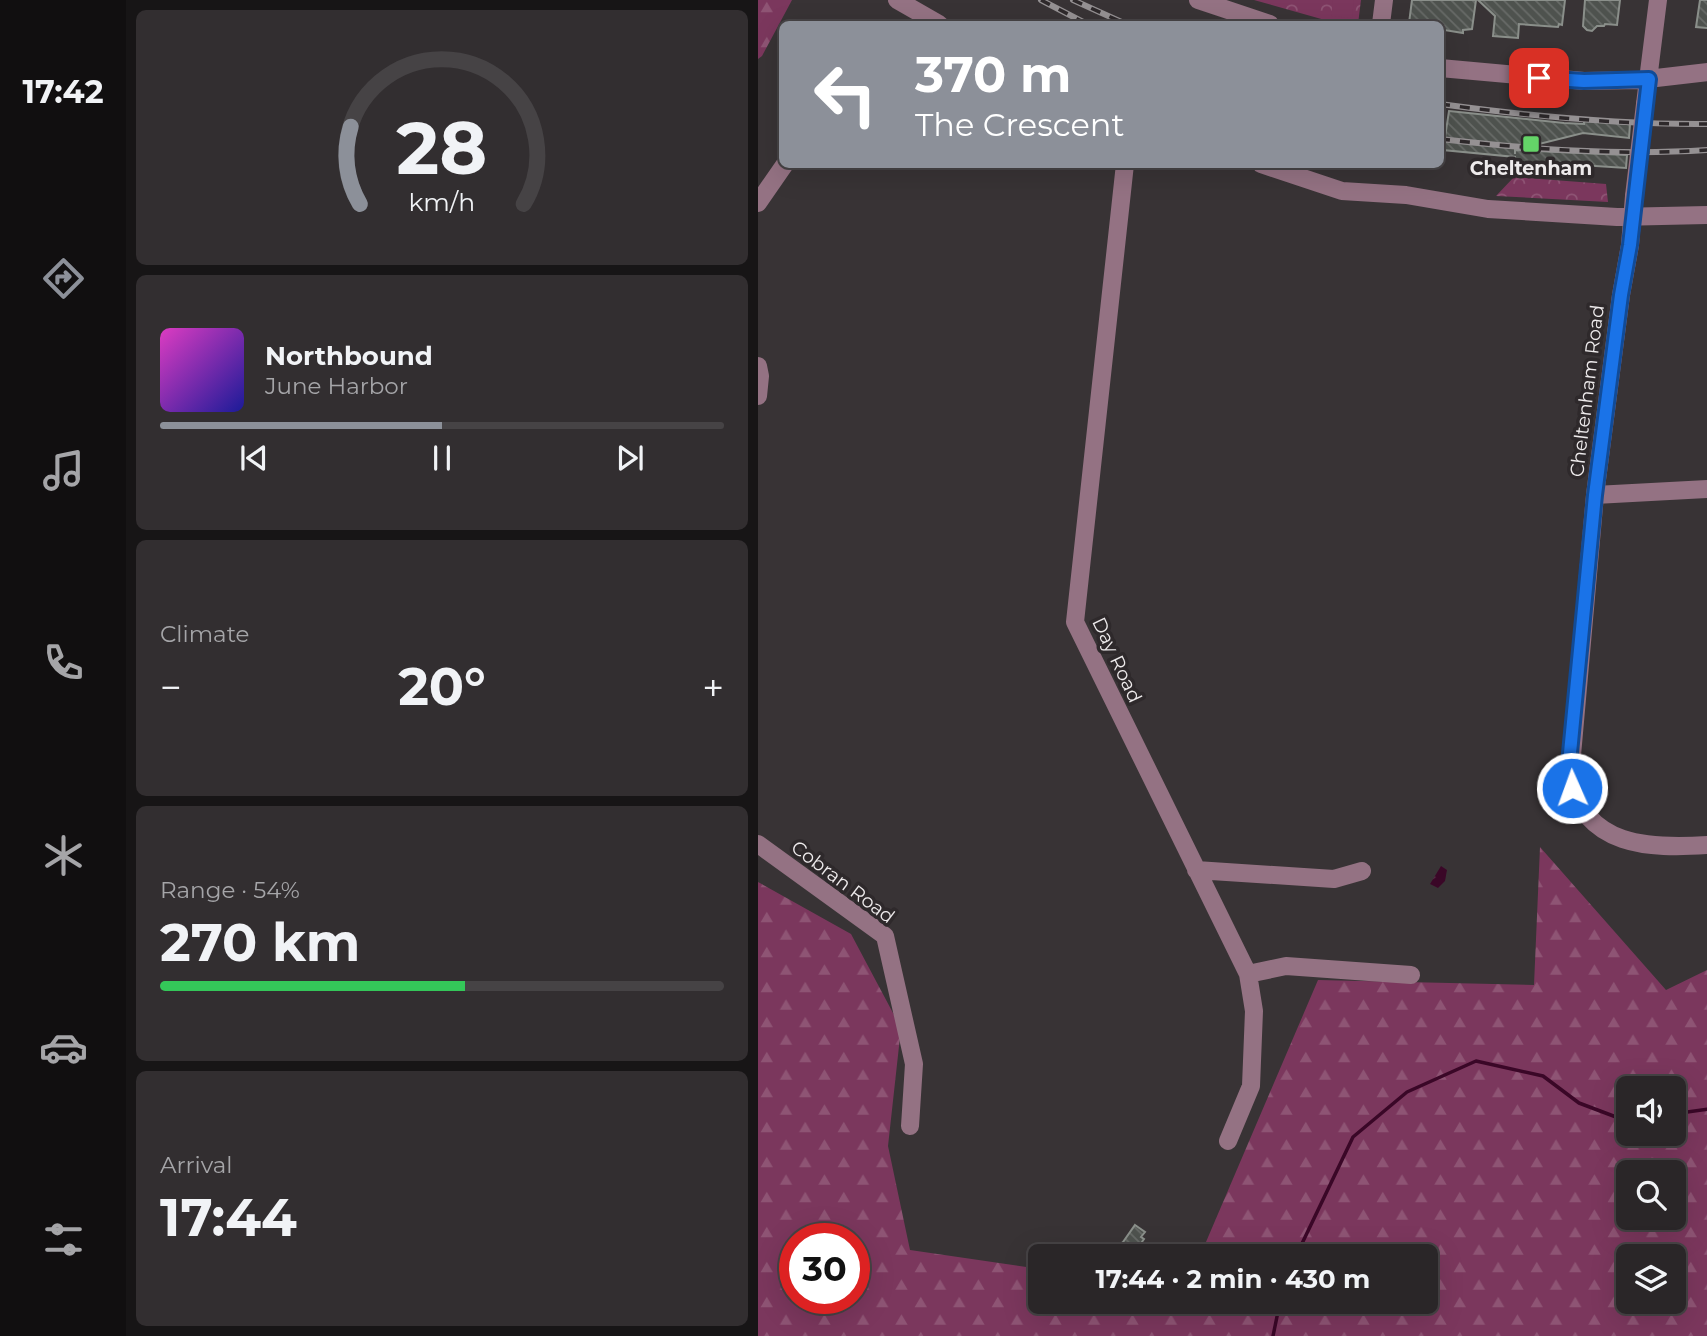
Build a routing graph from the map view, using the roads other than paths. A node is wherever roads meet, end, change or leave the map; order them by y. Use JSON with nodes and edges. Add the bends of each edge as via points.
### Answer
{"nodes":[{"id":1,"x":897,"y":0,"type":"edge"},
{"id":2,"x":1198,"y":0,"type":"edge"},
{"id":3,"x":1384,"y":0,"type":"edge"},
{"id":4,"x":1658,"y":0,"type":"edge"},
{"id":5,"x":931,"y":21,"type":"edge"},
{"id":6,"x":1261,"y":21,"type":"edge"},
{"id":7,"x":1381,"y":21,"type":"edge"},
{"id":8,"x":1444,"y":68,"type":"edge"},
{"id":9,"x":1707,"y":72,"type":"edge"},
{"id":10,"x":1649,"y":79,"type":"junction"},
{"id":11,"x":782,"y":168,"type":"edge"},
{"id":12,"x":1125,"y":168,"type":"edge"},
{"id":13,"x":1273,"y":168,"type":"edge"},
{"id":14,"x":758,"y":203,"type":"edge"},
{"id":15,"x":1707,"y":215,"type":"edge"},
{"id":16,"x":1632,"y":217,"type":"junction"},
{"id":17,"x":758,"y":366,"type":"edge"},
{"id":18,"x":758,"y":396,"type":"edge"},
{"id":19,"x":1707,"y":489,"type":"edge"},
{"id":20,"x":1595,"y":495,"type":"junction"},
{"id":21,"x":758,"y":845,"type":"edge"},
{"id":22,"x":1707,"y":845,"type":"edge"},
{"id":23,"x":1196,"y":870,"type":"junction"},
{"id":24,"x":1362,"y":871,"type":"dead end"},
{"id":25,"x":1248,"y":974,"type":"junction"},
{"id":26,"x":1411,"y":975,"type":"dead end"},
{"id":27,"x":910,"y":1126,"type":"dead end"},
{"id":28,"x":1228,"y":1141,"type":"dead end"}],
"edges":[{"from":1,"to":5,"type":"street"},
{"from":2,"to":6,"type":"street"},
{"from":3,"to":7,"type":"street"},
{"from":4,"to":10,"type":"street","name":"Cheltenham Road"},
{"from":8,"to":10,"type":"street","via":[[1584,81]]},
{"from":9,"to":10,"type":"street"},
{"from":10,"to":16,"type":"street","name":"Cheltenham Road","bridge":true},
{"from":11,"to":14,"type":"street"},
{"from":12,"to":23,"type":"street","name":"Day Road","via":[[1075,622]]},
{"from":13,"to":16,"type":"street","via":[[1342,191],[1406,195],[1488,209]]},
{"from":15,"to":16,"type":"street"},
{"from":16,"to":20,"type":"street","name":"Cheltenham Road"},
{"from":17,"to":18,"type":"street"},
{"from":19,"to":20,"type":"street"},
{"from":20,"to":22,"type":"street","name":"Cheltenham Road","via":[[1569,768],[1574,795],[1594,823],[1627,842]]},
{"from":21,"to":27,"type":"street","name":"Cobran Road","via":[[885,936],[914,1064]]},
{"from":23,"to":24,"type":"street","via":[[1334,879]]},
{"from":23,"to":25,"type":"street","name":"Day Road"},
{"from":25,"to":26,"type":"street","via":[[1286,966]]},
{"from":25,"to":28,"type":"street","name":"Day Road","via":[[1254,1011],[1251,1086]]}]}
